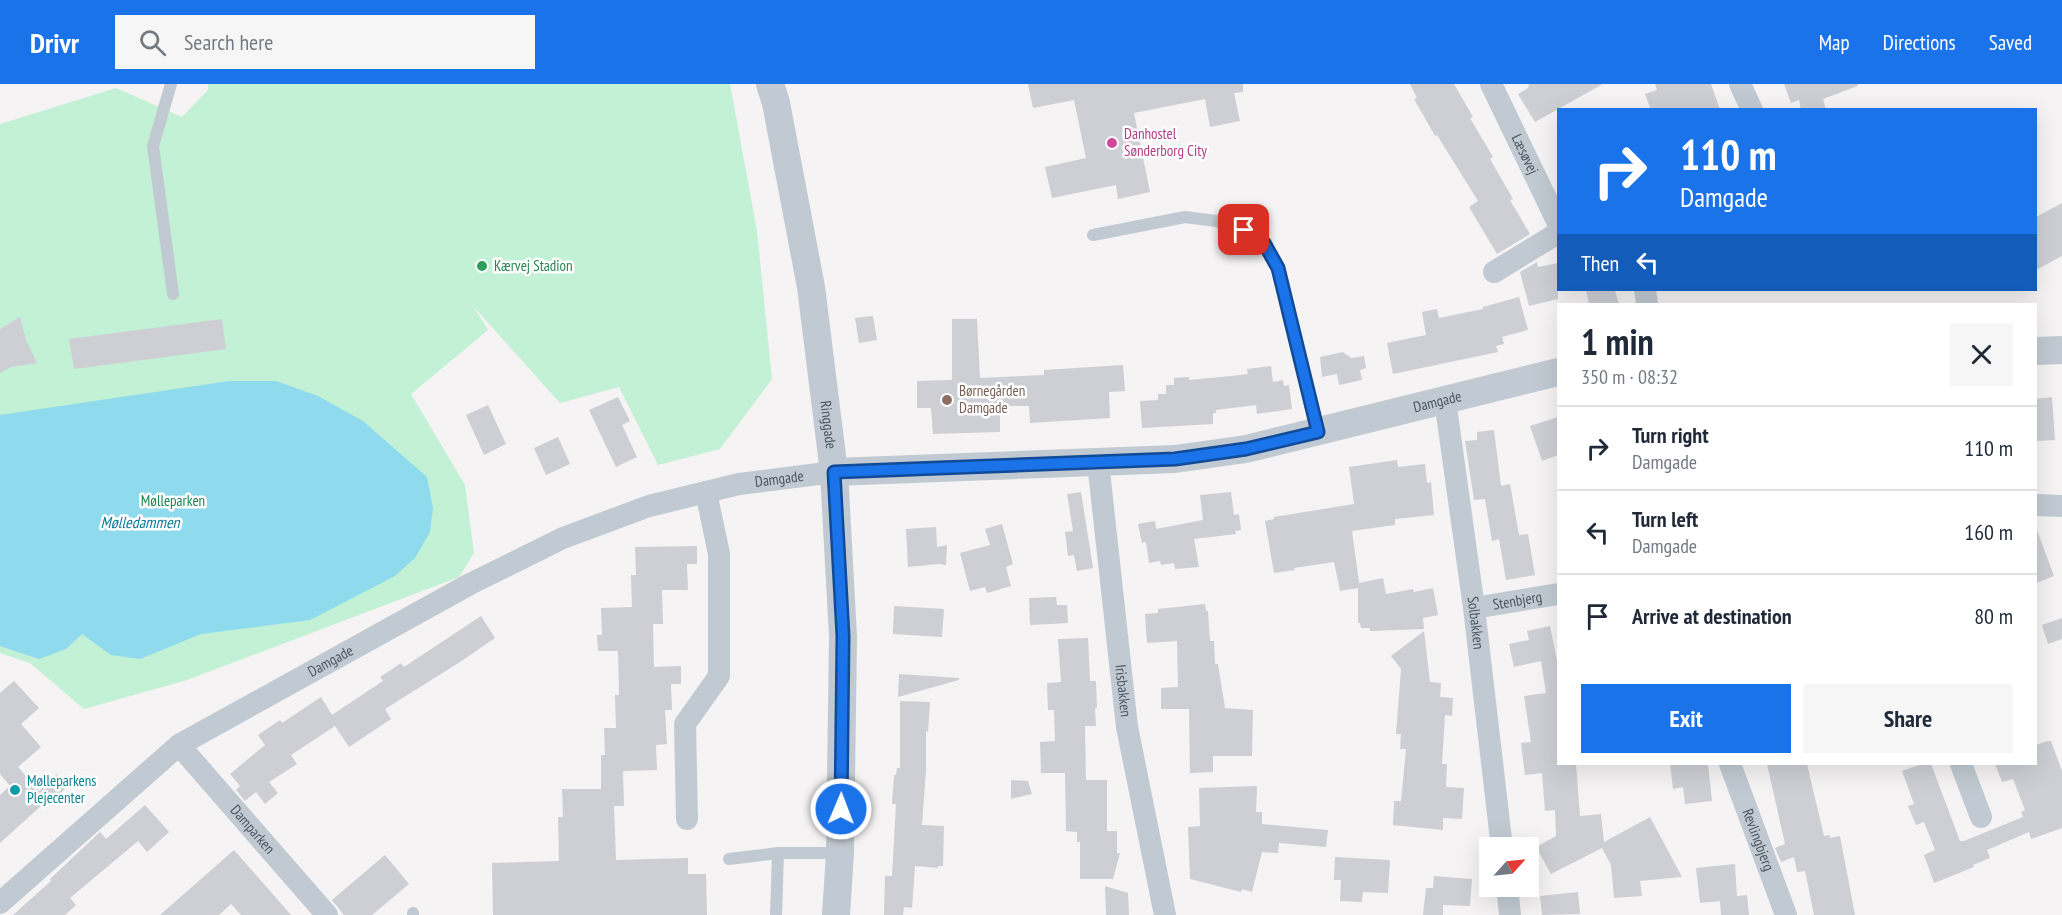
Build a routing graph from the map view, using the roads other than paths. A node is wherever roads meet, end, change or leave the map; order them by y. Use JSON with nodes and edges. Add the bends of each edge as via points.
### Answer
{"nodes":[{"id":1,"x":171,"y":84,"type":"edge"},
{"id":2,"x":770,"y":84,"type":"edge"},
{"id":3,"x":1491,"y":84,"type":"edge"},
{"id":4,"x":1740,"y":84,"type":"edge"},
{"id":5,"x":1751,"y":108,"type":"edge"},
{"id":6,"x":1557,"y":221,"type":"edge"},
{"id":7,"x":1557,"y":234,"type":"edge"},
{"id":8,"x":1093,"y":235,"type":"dead end"},
{"id":9,"x":1494,"y":272,"type":"dead end"},
{"id":10,"x":173,"y":294,"type":"dead end"},
{"id":11,"x":2062,"y":350,"type":"edge"},
{"id":12,"x":2037,"y":351,"type":"edge"},
{"id":13,"x":1557,"y":372,"type":"edge"},
{"id":14,"x":1445,"y":400,"type":"junction"},
{"id":15,"x":1318,"y":432,"type":"junction"},
{"id":16,"x":1098,"y":462,"type":"junction"},
{"id":17,"x":834,"y":472,"type":"junction"},
{"id":18,"x":706,"y":492,"type":"junction"},
{"id":19,"x":2037,"y":505,"type":"edge"},
{"id":20,"x":2062,"y":506,"type":"edge"},
{"id":21,"x":1557,"y":594,"type":"edge"},
{"id":22,"x":1474,"y":608,"type":"junction"},
{"id":23,"x":179,"y":745,"type":"junction"},
{"id":24,"x":1730,"y":765,"type":"edge"},
{"id":25,"x":1961,"y":765,"type":"edge"},
{"id":26,"x":1981,"y":817,"type":"dead end"},
{"id":27,"x":687,"y":819,"type":"dead end"},
{"id":28,"x":1501,"y":837,"type":"edge"},
{"id":29,"x":778,"y":853,"type":"junction"},
{"id":30,"x":840,"y":854,"type":"junction"},
{"id":31,"x":729,"y":859,"type":"dead end"},
{"id":32,"x":1508,"y":897,"type":"edge"},
{"id":33,"x":0,"y":903,"type":"edge"},
{"id":34,"x":327,"y":915,"type":"edge"},
{"id":35,"x":776,"y":915,"type":"edge"},
{"id":36,"x":836,"y":915,"type":"edge"},
{"id":37,"x":1165,"y":915,"type":"edge"},
{"id":38,"x":1510,"y":915,"type":"edge"},
{"id":39,"x":1786,"y":915,"type":"edge"}],
"edges":[{"from":1,"to":10,"type":"lane","via":[[153,146]]},
{"from":2,"to":17,"type":"street","name":"Ringgade","via":[[810,287]]},
{"from":3,"to":6,"type":"street","name":"Læsøvej"},
{"from":4,"to":5,"type":"street"},
{"from":7,"to":9,"type":"street"},
{"from":8,"to":15,"type":"lane","via":[[1185,217],[1244,230],[1264,243],[1278,268]]},
{"from":11,"to":12,"type":"street"},
{"from":13,"to":14,"type":"street","name":"Damgade"},
{"from":14,"to":15,"type":"street","name":"Damgade"},
{"from":14,"to":22,"type":"street","name":"Solbakken"},
{"from":15,"to":16,"type":"street","name":"Damgade","via":[[1246,449]]},
{"from":16,"to":17,"type":"street","name":"Damgade"},
{"from":16,"to":37,"type":"street","name":"Irisbakken","via":[[1127,727]]},
{"from":17,"to":18,"type":"street","name":"Damgade"},
{"from":17,"to":30,"type":"street","name":"Ringgade","via":[[843,636]]},
{"from":18,"to":23,"type":"street","name":"Damgade","via":[[649,506],[563,538],[470,584]]},
{"from":18,"to":27,"type":"street","via":[[719,554],[719,675],[685,724]]},
{"from":19,"to":20,"type":"street"},
{"from":21,"to":22,"type":"street","name":"Stenbjerg"},
{"from":22,"to":28,"type":"street","name":"Solbakken"},
{"from":23,"to":33,"type":"street","name":"Damgade"},
{"from":23,"to":34,"type":"street","name":"Damparken"},
{"from":24,"to":39,"type":"street","name":"Revlingbjerg"},
{"from":25,"to":26,"type":"street"},
{"from":29,"to":30,"type":"lane"},
{"from":29,"to":31,"type":"lane"},
{"from":29,"to":35,"type":"lane"},
{"from":30,"to":36,"type":"street","name":"Ringgade"},
{"from":32,"to":38,"type":"street"}]}
